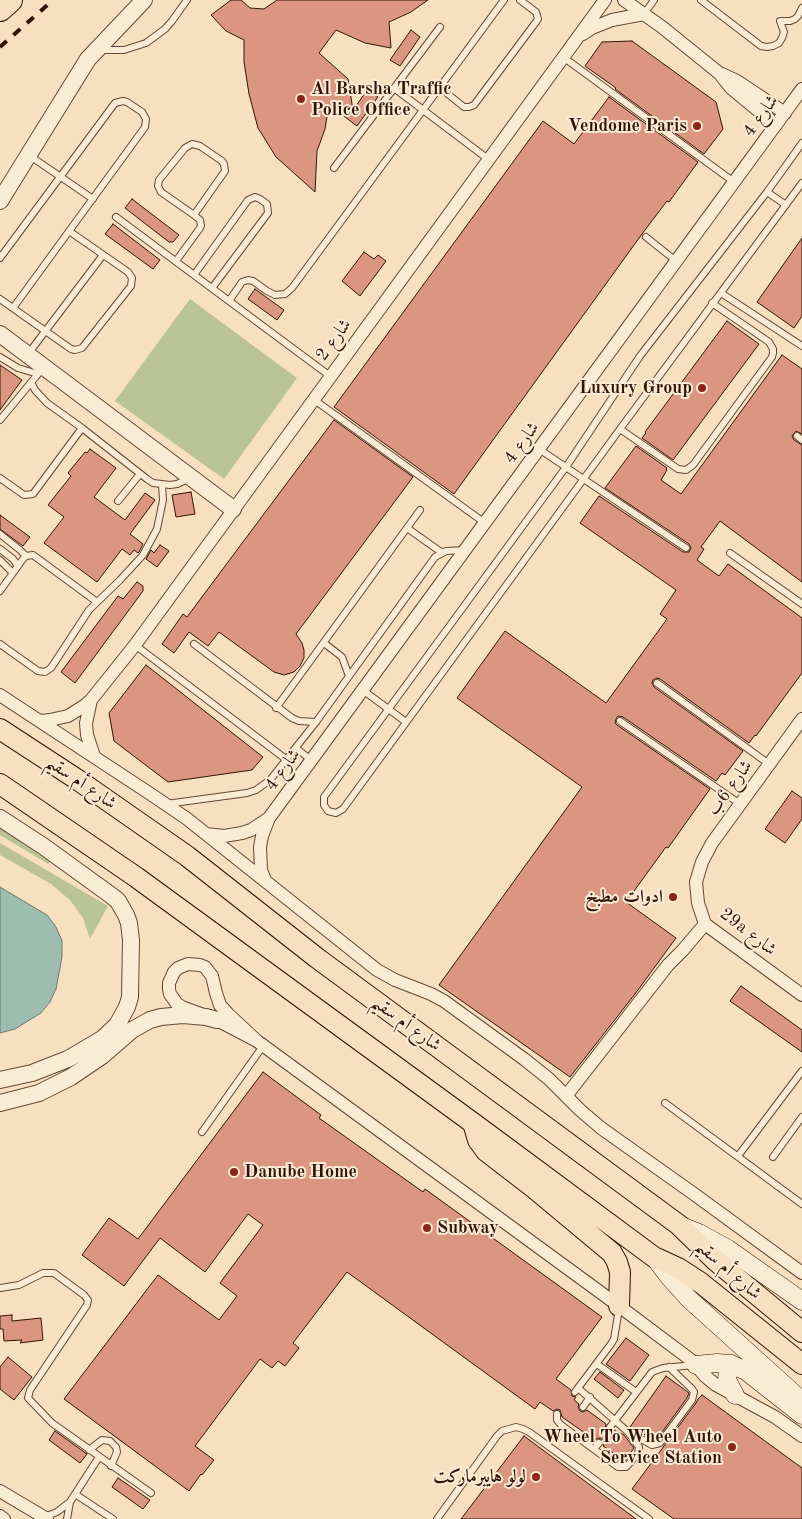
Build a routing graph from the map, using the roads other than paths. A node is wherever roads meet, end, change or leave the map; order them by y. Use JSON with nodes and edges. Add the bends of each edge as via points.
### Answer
{"nodes":[{"id":1,"x":10,"y":0,"type":"edge"},
{"id":2,"x":144,"y":0,"type":"edge"},
{"id":3,"x":187,"y":0,"type":"edge"},
{"id":4,"x":504,"y":0,"type":"edge"},
{"id":5,"x":520,"y":0,"type":"edge"},
{"id":6,"x":605,"y":0,"type":"edge"},
{"id":7,"x":624,"y":0,"type":"edge"},
{"id":8,"x":654,"y":0,"type":"edge"},
{"id":9,"x":700,"y":0,"type":"edge"},
{"id":10,"x":801,"y":0,"type":"edge"},
{"id":11,"x":802,"y":6,"type":"edge"},
{"id":12,"x":0,"y":9,"type":"edge"},
{"id":13,"x":644,"y":14,"type":"junction"},
{"id":14,"x":440,"y":27,"type":"dead end"},
{"id":15,"x":574,"y":41,"type":"junction"},
{"id":16,"x":96,"y":50,"type":"junction"},
{"id":17,"x":564,"y":57,"type":"junction"},
{"id":18,"x":719,"y":73,"type":"junction"},
{"id":19,"x":439,"y":87,"type":"junction"},
{"id":20,"x":394,"y":88,"type":"junction"},
{"id":21,"x":802,"y":89,"type":"edge"},
{"id":22,"x":423,"y":110,"type":"junction"},
{"id":23,"x":785,"y":113,"type":"junction"},
{"id":24,"x":776,"y":125,"type":"junction"},
{"id":25,"x":802,"y":143,"type":"edge"},
{"id":26,"x":29,"y":155,"type":"junction"},
{"id":27,"x":488,"y":159,"type":"junction"},
{"id":28,"x":334,"y":168,"type":"dead end"},
{"id":29,"x":60,"y":176,"type":"junction"},
{"id":30,"x":734,"y":182,"type":"junction"},
{"id":31,"x":801,"y":187,"type":"edge"},
{"id":32,"x":767,"y":192,"type":"junction"},
{"id":33,"x":93,"y":199,"type":"junction"},
{"id":34,"x":0,"y":201,"type":"edge"},
{"id":35,"x":786,"y":205,"type":"junction"},
{"id":36,"x":194,"y":215,"type":"junction"},
{"id":37,"x":116,"y":217,"type":"dead end"},
{"id":38,"x":69,"y":231,"type":"junction"},
{"id":39,"x":646,"y":237,"type":"dead end"},
{"id":40,"x":103,"y":255,"type":"junction"},
{"id":41,"x":0,"y":258,"type":"edge"},
{"id":42,"x":176,"y":261,"type":"junction"},
{"id":43,"x":676,"y":261,"type":"junction"},
{"id":44,"x":194,"y":274,"type":"junction"},
{"id":45,"x":212,"y":288,"type":"junction"},
{"id":46,"x":720,"y":293,"type":"junction"},
{"id":47,"x":0,"y":299,"type":"edge"},
{"id":48,"x":229,"y":301,"type":"junction"},
{"id":49,"x":712,"y":303,"type":"junction"},
{"id":50,"x":13,"y":308,"type":"junction"},
{"id":51,"x":46,"y":331,"type":"junction"},
{"id":52,"x":0,"y":334,"type":"edge"},
{"id":53,"x":802,"y":346,"type":"edge"},
{"id":54,"x":28,"y":354,"type":"junction"},
{"id":55,"x":0,"y":356,"type":"edge"},
{"id":56,"x":41,"y":370,"type":"junction"},
{"id":57,"x":330,"y":376,"type":"junction"},
{"id":58,"x":31,"y":382,"type":"junction"},
{"id":59,"x":313,"y":399,"type":"junction"},
{"id":60,"x":0,"y":420,"type":"edge"},
{"id":61,"x":82,"y":428,"type":"junction"},
{"id":62,"x":620,"y":429,"type":"junction"},
{"id":63,"x":539,"y":449,"type":"junction"},
{"id":64,"x":566,"y":467,"type":"junction"},
{"id":65,"x":140,"y":474,"type":"junction"},
{"id":66,"x":191,"y":477,"type":"junction"},
{"id":67,"x":0,"y":478,"type":"edge"},
{"id":68,"x":584,"y":479,"type":"junction"},
{"id":69,"x":162,"y":485,"type":"junction"},
{"id":70,"x":118,"y":501,"type":"dead end"},
{"id":71,"x":233,"y":509,"type":"junction"},
{"id":72,"x":420,"y":510,"type":"dead end"},
{"id":73,"x":485,"y":524,"type":"junction"},
{"id":74,"x":407,"y":528,"type":"junction"},
{"id":75,"x":0,"y":534,"type":"edge"},
{"id":76,"x":686,"y":548,"type":"dead end"},
{"id":77,"x":0,"y":549,"type":"edge"},
{"id":78,"x":466,"y":550,"type":"junction"},
{"id":79,"x":441,"y":552,"type":"junction"},
{"id":80,"x":730,"y":553,"type":"dead end"},
{"id":81,"x":26,"y":556,"type":"junction"},
{"id":82,"x":0,"y":560,"type":"edge"},
{"id":83,"x":18,"y":566,"type":"junction"},
{"id":84,"x":13,"y":573,"type":"junction"},
{"id":85,"x":0,"y":578,"type":"edge"},
{"id":86,"x":5,"y":584,"type":"junction"},
{"id":87,"x":0,"y":591,"type":"edge"},
{"id":88,"x":97,"y":602,"type":"junction"},
{"id":89,"x":802,"y":604,"type":"edge"},
{"id":90,"x":324,"y":643,"type":"junction"},
{"id":91,"x":0,"y":644,"type":"edge"},
{"id":92,"x":194,"y":644,"type":"dead end"},
{"id":93,"x":135,"y":645,"type":"junction"},
{"id":94,"x":349,"y":676,"type":"junction"},
{"id":95,"x":657,"y":683,"type":"dead end"},
{"id":96,"x":364,"y":691,"type":"junction"},
{"id":97,"x":0,"y":695,"type":"edge"},
{"id":98,"x":91,"y":700,"type":"junction"},
{"id":99,"x":276,"y":708,"type":"junction"},
{"id":100,"x":389,"y":710,"type":"junction"},
{"id":101,"x":802,"y":719,"type":"edge"},
{"id":102,"x":40,"y":721,"type":"junction"},
{"id":103,"x":620,"y":721,"type":"dead end"},
{"id":104,"x":316,"y":722,"type":"junction"},
{"id":105,"x":406,"y":722,"type":"junction"},
{"id":106,"x":0,"y":729,"type":"edge"},
{"id":107,"x":296,"y":748,"type":"junction"},
{"id":108,"x":94,"y":756,"type":"junction"},
{"id":109,"x":287,"y":760,"type":"junction"},
{"id":110,"x":312,"y":760,"type":"junction"},
{"id":111,"x":769,"y":764,"type":"junction"},
{"id":112,"x":0,"y":784,"type":"edge"},
{"id":113,"x":165,"y":804,"type":"junction"},
{"id":114,"x":740,"y":804,"type":"junction"},
{"id":115,"x":0,"y":818,"type":"edge"},
{"id":116,"x":269,"y":818,"type":"junction"},
{"id":117,"x":206,"y":834,"type":"junction"},
{"id":118,"x":264,"y":880,"type":"junction"},
{"id":119,"x":696,"y":882,"type":"joint"},
{"id":120,"x":705,"y":924,"type":"junction"},
{"id":121,"x":799,"y":991,"type":"edge"},
{"id":122,"x":217,"y":1020,"type":"junction"},
{"id":123,"x":260,"y":1043,"type":"junction"},
{"id":124,"x":802,"y":1071,"type":"edge"},
{"id":125,"x":0,"y":1080,"type":"edge"},
{"id":126,"x":566,"y":1096,"type":"junction"},
{"id":127,"x":0,"y":1103,"type":"edge"},
{"id":128,"x":665,"y":1103,"type":"dead end"},
{"id":129,"x":802,"y":1117,"type":"edge"},
{"id":130,"x":473,"y":1122,"type":"junction"},
{"id":131,"x":202,"y":1132,"type":"dead end"},
{"id":132,"x":738,"y":1156,"type":"junction"},
{"id":133,"x":773,"y":1157,"type":"dead end"},
{"id":134,"x":802,"y":1204,"type":"edge"},
{"id":135,"x":679,"y":1225,"type":"junction"},
{"id":136,"x":654,"y":1257,"type":"junction"},
{"id":137,"x":802,"y":1273,"type":"edge"},
{"id":138,"x":0,"y":1288,"type":"edge"},
{"id":139,"x":802,"y":1301,"type":"edge"},
{"id":140,"x":619,"y":1306,"type":"junction"},
{"id":141,"x":802,"y":1332,"type":"edge"},
{"id":142,"x":597,"y":1364,"type":"junction"},
{"id":143,"x":731,"y":1364,"type":"junction"},
{"id":144,"x":802,"y":1364,"type":"edge"},
{"id":145,"x":696,"y":1365,"type":"junction"},
{"id":146,"x":669,"y":1367,"type":"junction"},
{"id":147,"x":636,"y":1392,"type":"junction"},
{"id":148,"x":735,"y":1396,"type":"junction"},
{"id":149,"x":590,"y":1397,"type":"junction"},
{"id":150,"x":802,"y":1401,"type":"edge"},
{"id":151,"x":583,"y":1407,"type":"dead end"},
{"id":152,"x":557,"y":1414,"type":"dead end"},
{"id":153,"x":802,"y":1416,"type":"edge"},
{"id":154,"x":615,"y":1420,"type":"junction"},
{"id":155,"x":610,"y":1427,"type":"dead end"},
{"id":156,"x":628,"y":1432,"type":"junction"},
{"id":157,"x":802,"y":1436,"type":"edge"},
{"id":158,"x":599,"y":1443,"type":"dead end"},
{"id":159,"x":594,"y":1449,"type":"junction"},
{"id":160,"x":89,"y":1450,"type":"junction"},
{"id":161,"x":99,"y":1457,"type":"junction"},
{"id":162,"x":111,"y":1466,"type":"junction"},
{"id":163,"x":0,"y":1491,"type":"edge"},
{"id":164,"x":151,"y":1493,"type":"dead end"},
{"id":165,"x":76,"y":1494,"type":"junction"},
{"id":166,"x":70,"y":1502,"type":"junction"},
{"id":167,"x":0,"y":1516,"type":"edge"},
{"id":168,"x":45,"y":1518,"type":"edge"},
{"id":169,"x":4,"y":1519,"type":"edge"},
{"id":170,"x":68,"y":1519,"type":"edge"},
{"id":171,"x":113,"y":1519,"type":"edge"},
{"id":172,"x":436,"y":1519,"type":"edge"},
{"id":173,"x":649,"y":1519,"type":"edge"}],
"edges":[{"from":1,"to":12,"type":"highway"},
{"from":2,"to":16,"type":"street"},
{"from":3,"to":16,"type":"lane","via":[[164,30],[146,43],[124,50]]},
{"from":4,"to":19,"type":"lane"},
{"from":5,"to":19,"type":"lane","via":[[536,12],[536,22],[474,105],[464,106]]},
{"from":6,"to":15,"type":"street","name":"شارع 2"},
{"from":7,"to":13,"type":"street"},
{"from":8,"to":13,"type":"lane"},
{"from":9,"to":11,"type":"lane","via":[[761,46],[778,43],[784,32],[780,21],[794,19]]},
{"from":10,"to":11,"type":"lane"},
{"from":13,"to":15,"type":"street","via":[[602,24]]},
{"from":13,"to":18,"type":"street"},
{"from":14,"to":20,"type":"lane"},
{"from":15,"to":17,"type":"street","name":"شارع 2"},
{"from":16,"to":26,"type":"street"},
{"from":17,"to":27,"type":"street","name":"شارع 2"},
{"from":17,"to":30,"type":"lane"},
{"from":18,"to":23,"type":"street"},
{"from":18,"to":24,"type":"street","via":[[731,88]]},
{"from":19,"to":22,"type":"lane"},
{"from":20,"to":22,"type":"lane"},
{"from":20,"to":28,"type":"lane"},
{"from":21,"to":23,"type":"street","name":"شارع 4"},
{"from":22,"to":27,"type":"lane"},
{"from":22,"to":48,"type":"lane","via":[[289,292],[271,294],[248,280],[242,282]]},
{"from":23,"to":24,"type":"street","name":"شارع 4"},
{"from":24,"to":30,"type":"street","name":"شارع 4"},
{"from":25,"to":32,"type":"lane"},
{"from":26,"to":29,"type":"lane"},
{"from":26,"to":34,"type":"street"},
{"from":27,"to":57,"type":"street","name":"شارع 2"},
{"from":29,"to":33,"type":"lane"},
{"from":29,"to":33,"type":"lane","via":[[112,106],[119,101],[127,102],[142,112],[146,124]]},
{"from":29,"to":41,"type":"lane"},
{"from":30,"to":43,"type":"street","name":"شارع 4"},
{"from":31,"to":35,"type":"lane"},
{"from":32,"to":35,"type":"lane"},
{"from":32,"to":64,"type":"lane","via":[[640,356]]},
{"from":33,"to":38,"type":"lane"},
{"from":35,"to":46,"type":"lane"},
{"from":36,"to":36,"type":"lane","via":[[226,167],[196,144],[185,148],[159,180],[158,186],[161,192]]},
{"from":36,"to":42,"type":"lane","via":[[200,220],[200,228]]},
{"from":37,"to":42,"type":"lane"},
{"from":38,"to":40,"type":"lane"},
{"from":38,"to":50,"type":"lane"},
{"from":39,"to":43,"type":"lane"},
{"from":40,"to":51,"type":"lane"},
{"from":40,"to":51,"type":"lane","via":[[130,275],[131,286],[82,348],[71,349]]},
{"from":42,"to":44,"type":"lane"},
{"from":43,"to":63,"type":"street","name":"شارع 4"},
{"from":44,"to":45,"type":"lane"},
{"from":44,"to":45,"type":"lane","via":[[248,200],[255,197],[267,204],[268,213]]},
{"from":45,"to":48,"type":"lane"},
{"from":46,"to":49,"type":"lane"},
{"from":46,"to":53,"type":"lane"},
{"from":47,"to":50,"type":"lane"},
{"from":48,"to":57,"type":"lane"},
{"from":49,"to":62,"type":"lane"},
{"from":49,"to":62,"type":"lane","via":[[769,342],[773,353],[699,457],[689,469],[678,469]]},
{"from":50,"to":51,"type":"lane"},
{"from":51,"to":54,"type":"lane"},
{"from":52,"to":54,"type":"street"},
{"from":54,"to":56,"type":"street"},
{"from":55,"to":56,"type":"lane","via":[[18,368]]},
{"from":56,"to":58,"type":"lane"},
{"from":56,"to":66,"type":"street"},
{"from":57,"to":59,"type":"street","name":"شارع 2"},
{"from":58,"to":60,"type":"lane"},
{"from":58,"to":61,"type":"lane","via":[[47,403]]},
{"from":59,"to":71,"type":"street","name":"شارع 2"},
{"from":59,"to":73,"type":"lane"},
{"from":61,"to":65,"type":"lane"},
{"from":61,"to":67,"type":"lane","via":[[34,494],[24,495]]},
{"from":62,"to":68,"type":"lane"},
{"from":63,"to":64,"type":"lane"},
{"from":63,"to":73,"type":"street","name":"شارع 4"},
{"from":64,"to":68,"type":"lane"},
{"from":64,"to":100,"type":"lane"},
{"from":65,"to":69,"type":"lane"},
{"from":65,"to":70,"type":"lane"},
{"from":66,"to":69,"type":"lane","via":[[177,484]]},
{"from":66,"to":71,"type":"street"},
{"from":68,"to":76,"type":"lane"},
{"from":68,"to":105,"type":"lane"},
{"from":69,"to":88,"type":"lane","via":[[161,515],[151,542],[132,568]]},
{"from":71,"to":93,"type":"street","name":"شارع 2"},
{"from":72,"to":74,"type":"lane"},
{"from":73,"to":78,"type":"street","name":"شارع 4"},
{"from":74,"to":79,"type":"lane"},
{"from":74,"to":90,"type":"lane"},
{"from":75,"to":81,"type":"lane"},
{"from":77,"to":83,"type":"lane"},
{"from":78,"to":79,"type":"lane"},
{"from":78,"to":96,"type":"street","name":"شارع 4"},
{"from":79,"to":94,"type":"lane"},
{"from":80,"to":89,"type":"lane"},
{"from":81,"to":83,"type":"lane"},
{"from":81,"to":88,"type":"lane","via":[[36,556]]},
{"from":82,"to":84,"type":"lane"},
{"from":83,"to":84,"type":"lane"},
{"from":84,"to":86,"type":"lane"},
{"from":85,"to":86,"type":"lane"},
{"from":86,"to":87,"type":"lane"},
{"from":88,"to":91,"type":"lane","via":[[48,670],[38,671]]},
{"from":90,"to":94,"type":"lane","via":[[342,657]]},
{"from":90,"to":99,"type":"lane"},
{"from":92,"to":99,"type":"lane"},
{"from":93,"to":98,"type":"street","name":"شارع 2"},
{"from":93,"to":109,"type":"lane"},
{"from":94,"to":104,"type":"lane"},
{"from":95,"to":111,"type":"lane"},
{"from":96,"to":100,"type":"lane"},
{"from":96,"to":110,"type":"street","name":"شارع 4"},
{"from":97,"to":102,"type":"street"},
{"from":98,"to":102,"type":"street","name":"شارع 2","via":[[68,716]]},
{"from":98,"to":108,"type":"street","name":"شارع 2","via":[[86,723]]},
{"from":99,"to":104,"type":"lane","via":[[295,720]]},
{"from":100,"to":105,"type":"lane"},
{"from":100,"to":105,"type":"lane","via":[[324,797],[328,811],[336,813],[343,809]]},
{"from":101,"to":111,"type":"street","name":"شارع 6ب"},
{"from":102,"to":108,"type":"street"},
{"from":103,"to":114,"type":"lane"},
{"from":104,"to":107,"type":"lane"},
{"from":106,"to":135,"type":"main road","name":"شارع أم سقيم","via":[[187,856],[316,958]]},
{"from":107,"to":109,"type":"lane"},
{"from":107,"to":110,"type":"lane"},
{"from":108,"to":113,"type":"street"},
{"from":109,"to":113,"type":"lane","via":[[270,780],[256,790]]},
{"from":110,"to":116,"type":"street","name":"شارع 4"},
{"from":111,"to":114,"type":"street","name":"شارع 6ب"},
{"from":112,"to":130,"type":"main road","name":"شارع أم سقيم","via":[[136,877]]},
{"from":113,"to":117,"type":"street"},
{"from":114,"to":119,"type":"street","name":"شارع 6ب","via":[[709,847]]},
{"from":115,"to":125,"type":"street","via":[[118,901],[130,931],[131,986],[123,1016],[102,1039],[68,1059],[32,1073]]},
{"from":116,"to":117,"type":"street","name":"شارع 4","via":[[242,833]]},
{"from":116,"to":118,"type":"street","name":"شارع 4","via":[[260,847]]},
{"from":117,"to":118,"type":"street"},
{"from":118,"to":126,"type":"street","via":[[377,970],[444,1001],[549,1078]]},
{"from":119,"to":120,"type":"street","name":"29a شارع"},
{"from":120,"to":121,"type":"street","name":"29a شارع"},
{"from":120,"to":126,"type":"street","via":[[668,965]]},
{"from":122,"to":123,"type":"street"},
{"from":122,"to":123,"type":"street","via":[[182,1007],[173,999],[169,983],[178,968],[194,964],[209,971],[220,1004]]},
{"from":122,"to":127,"type":"street","via":[[184,1015],[150,1020],[71,1077],[38,1092]]},
{"from":123,"to":131,"type":"lane"},
{"from":123,"to":140,"type":"street"},
{"from":124,"to":132,"type":"lane"},
{"from":126,"to":137,"type":"street","via":[[601,1128]]},
{"from":128,"to":132,"type":"lane"},
{"from":129,"to":133,"type":"lane"},
{"from":130,"to":136,"type":"main road","name":"شارع أم سقيم"},
{"from":130,"to":140,"type":"main road","via":[[478,1140],[486,1151],[612,1253],[620,1272]]},
{"from":132,"to":134,"type":"lane"},
{"from":135,"to":139,"type":"main road","via":[[728,1249]]},
{"from":135,"to":141,"type":"main road","name":"شارع أم سقيم","via":[[703,1250]]},
{"from":136,"to":144,"type":"main road","name":"شارع أم سقيم","via":[[712,1291]]},
{"from":136,"to":150,"type":"main road","via":[[688,1298]]},
{"from":138,"to":160,"type":"lane","via":[[43,1273],[54,1273],[88,1300],[28,1398],[52,1423]]},
{"from":140,"to":142,"type":"lane","via":[[614,1339]]},
{"from":140,"to":145,"type":"street"},
{"from":142,"to":147,"type":"lane"},
{"from":142,"to":149,"type":"lane","via":[[577,1390]]},
{"from":143,"to":145,"type":"main road"},
{"from":143,"to":148,"type":"main road","via":[[727,1380]]},
{"from":143,"to":153,"type":"main road"},
{"from":145,"to":146,"type":"lane"},
{"from":145,"to":148,"type":"street","via":[[712,1382]]},
{"from":146,"to":147,"type":"lane","via":[[652,1372]]},
{"from":146,"to":156,"type":"lane","via":[[692,1389],[692,1400],[660,1443],[652,1445]]},
{"from":147,"to":154,"type":"lane"},
{"from":148,"to":157,"type":"street"},
{"from":149,"to":151,"type":"lane"},
{"from":149,"to":154,"type":"lane"},
{"from":152,"to":159,"type":"lane","via":[[559,1423],[569,1427]]},
{"from":154,"to":155,"type":"lane"},
{"from":154,"to":156,"type":"lane"},
{"from":156,"to":159,"type":"lane","via":[[640,1450],[626,1467],[618,1467]]},
{"from":158,"to":159,"type":"lane"},
{"from":160,"to":161,"type":"lane"},
{"from":160,"to":162,"type":"lane","via":[[102,1440],[110,1441],[117,1452]]},
{"from":161,"to":162,"type":"lane"},
{"from":161,"to":165,"type":"lane"},
{"from":162,"to":164,"type":"lane"},
{"from":163,"to":168,"type":"street"},
{"from":165,"to":166,"type":"lane"},
{"from":165,"to":171,"type":"lane"},
{"from":166,"to":168,"type":"lane"},
{"from":166,"to":170,"type":"lane"},
{"from":167,"to":169,"type":"street"},
{"from":172,"to":173,"type":"lane","via":[[497,1436],[516,1427],[529,1432]]}]}
